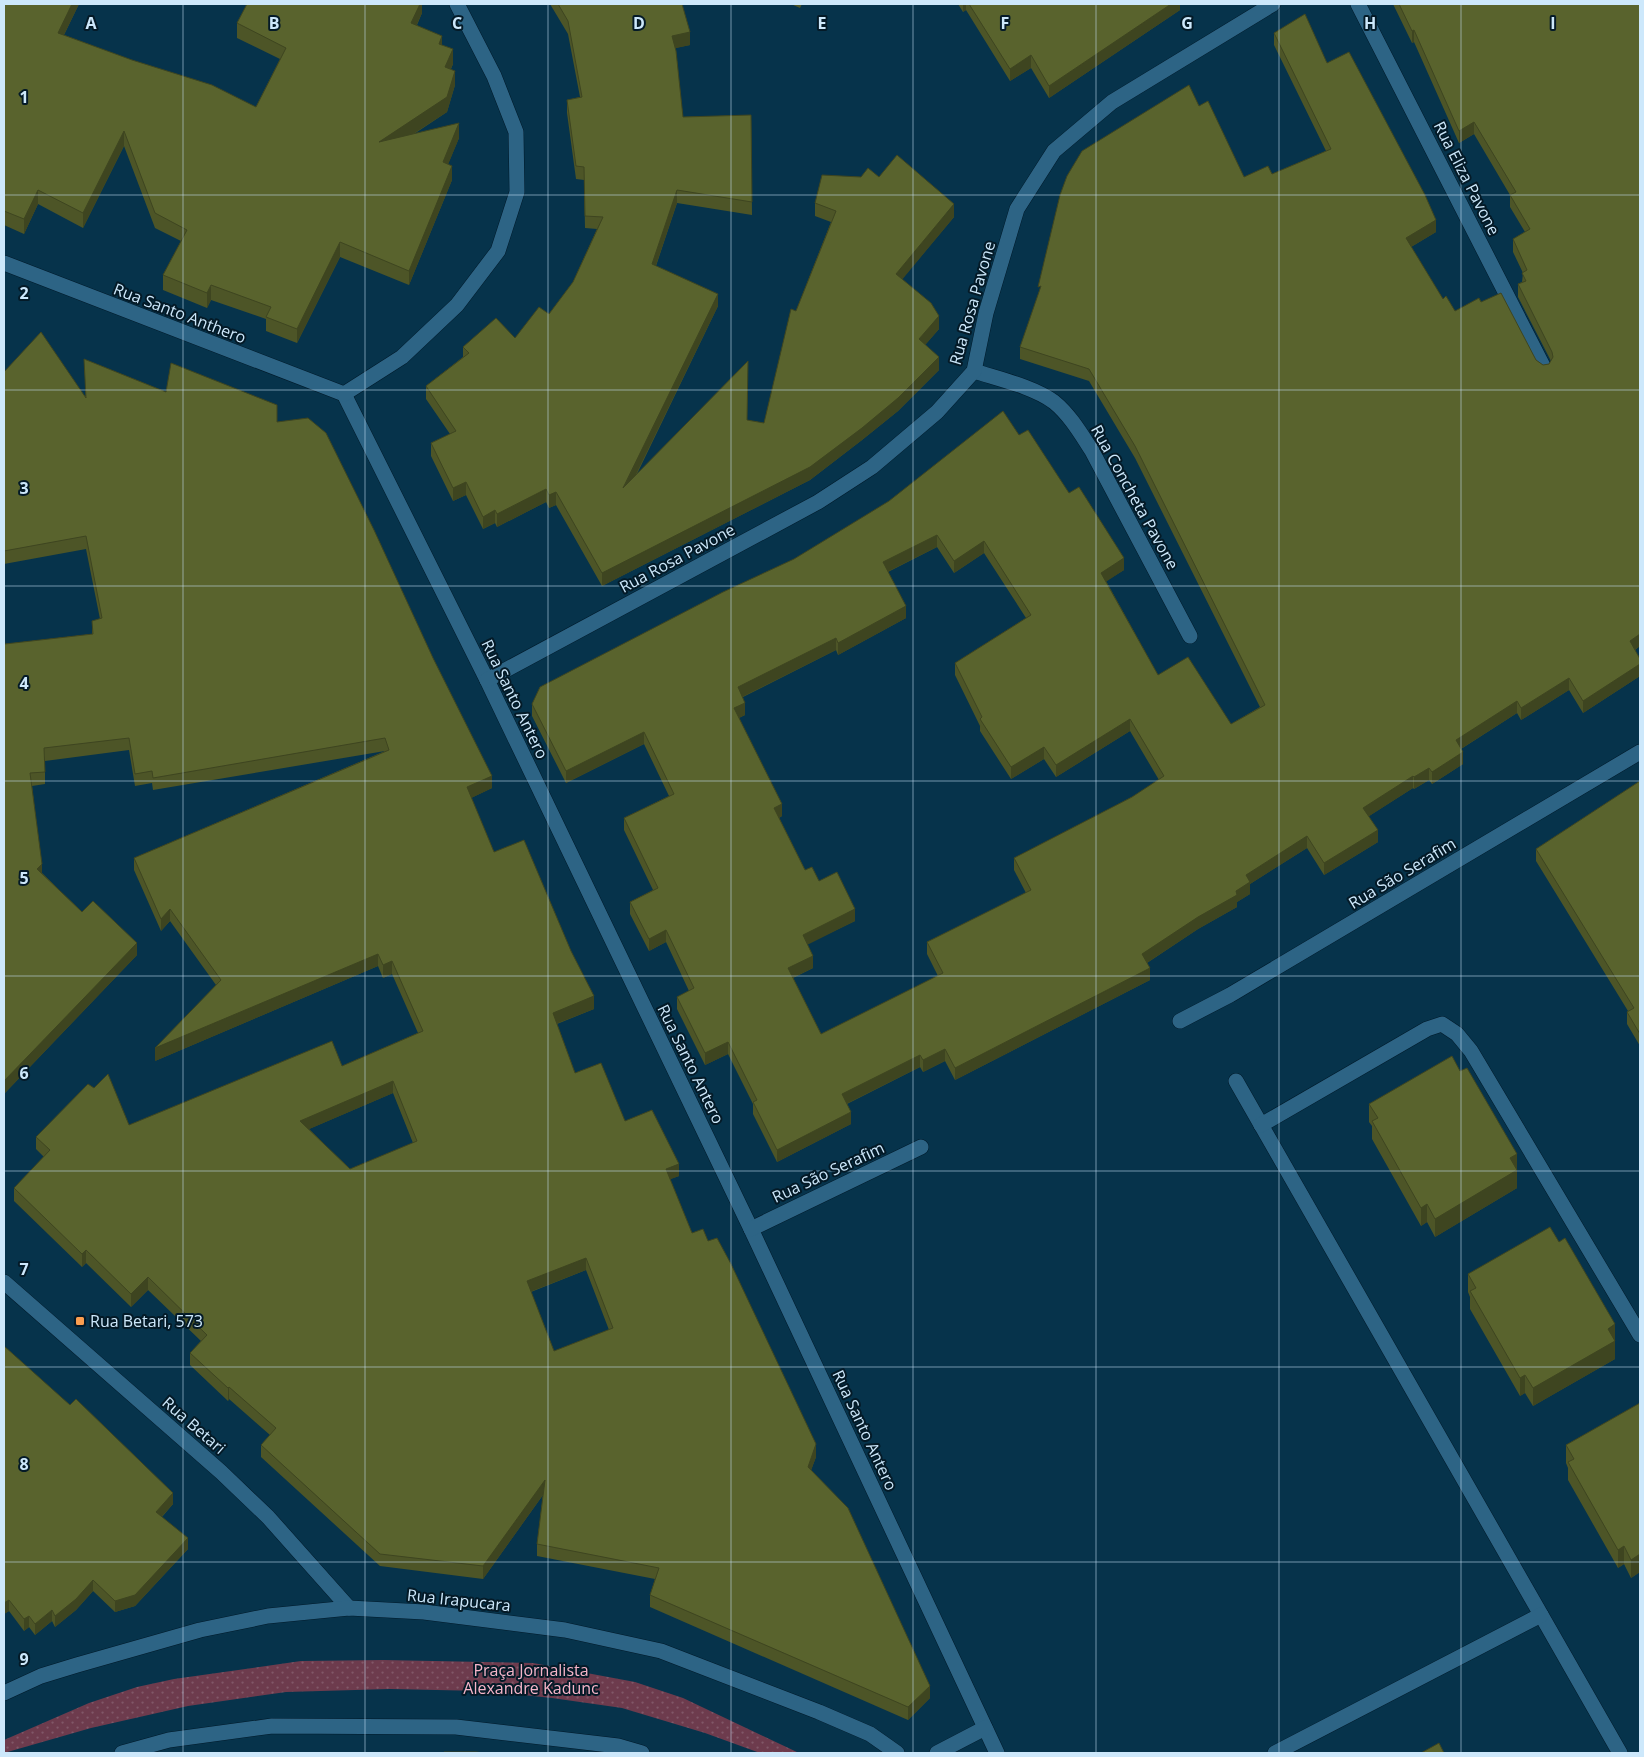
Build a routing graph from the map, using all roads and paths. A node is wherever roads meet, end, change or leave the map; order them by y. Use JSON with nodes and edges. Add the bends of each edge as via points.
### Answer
{"nodes":[{"id":1,"x":457,"y":4,"type":"edge"},
{"id":2,"x":1273,"y":4,"type":"edge"},
{"id":3,"x":1358,"y":4,"type":"edge"},
{"id":4,"x":4,"y":264,"type":"edge"},
{"id":5,"x":1544,"y":368,"type":"edge"},
{"id":6,"x":974,"y":371,"type":"junction"},
{"id":7,"x":344,"y":394,"type":"junction"},
{"id":8,"x":1190,"y":636,"type":"dead end"},
{"id":9,"x":487,"y":680,"type":"junction"},
{"id":10,"x":1640,"y":752,"type":"edge"},
{"id":11,"x":1180,"y":1021,"type":"dead end"},
{"id":12,"x":1236,"y":1081,"type":"dead end"},
{"id":13,"x":1261,"y":1125,"type":"junction"},
{"id":14,"x":921,"y":1147,"type":"dead end"},
{"id":15,"x":751,"y":1228,"type":"junction"},
{"id":16,"x":4,"y":1282,"type":"edge"},
{"id":17,"x":1640,"y":1335,"type":"edge"},
{"id":18,"x":349,"y":1608,"type":"junction"},
{"id":19,"x":1541,"y":1615,"type":"junction"},
{"id":20,"x":4,"y":1693,"type":"edge"},
{"id":21,"x":985,"y":1728,"type":"junction"},
{"id":22,"x":122,"y":1753,"type":"edge"},
{"id":23,"x":642,"y":1753,"type":"edge"},
{"id":24,"x":897,"y":1753,"type":"edge"},
{"id":25,"x":937,"y":1753,"type":"edge"},
{"id":26,"x":997,"y":1753,"type":"edge"},
{"id":27,"x":1275,"y":1753,"type":"edge"},
{"id":28,"x":1620,"y":1753,"type":"edge"}],
"edges":[{"from":1,"to":7,"type":"street","via":[[494,76],[516,132],[517,192],[498,251],[457,305],[402,357]]},
{"from":2,"to":6,"type":"street","name":"Rua Rosa Pavone","via":[[1112,102],[1054,151],[1017,209],[986,313]]},
{"from":3,"to":5,"type":"street","name":"Rua Eliza Pavone"},
{"from":4,"to":7,"type":"street","name":"Rua Santo Anthero"},
{"from":6,"to":8,"type":"street","name":"Rua Concheta Pavone","via":[[1023,386],[1053,402],[1075,424]]},
{"from":6,"to":9,"type":"street","name":"Rua Rosa Pavone","via":[[937,412],[872,467],[818,502]]},
{"from":7,"to":9,"type":"street","name":"Rua Santo Antero"},
{"from":9,"to":15,"type":"street","name":"Rua Santo Antero"},
{"from":10,"to":11,"type":"street","name":"Rua São Serafim"},
{"from":12,"to":13,"type":"street"},
{"from":13,"to":17,"type":"street","via":[[1427,1029],[1442,1024],[1457,1034],[1471,1051]]},
{"from":13,"to":19,"type":"street"},
{"from":14,"to":15,"type":"street","name":"Rua São Serafim"},
{"from":15,"to":21,"type":"street","name":"Rua Santo Antero"},
{"from":16,"to":18,"type":"street","name":"Rua Betari","via":[[268,1517]]},
{"from":18,"to":20,"type":"street","name":"Rua Irapucara","via":[[268,1616],[200,1630],[41,1676]]},
{"from":18,"to":24,"type":"street","name":"Rua Irapucara","via":[[424,1612],[565,1630],[661,1651],[870,1734]]},
{"from":19,"to":27,"type":"street"},
{"from":19,"to":28,"type":"street"},
{"from":21,"to":25,"type":"street"},
{"from":21,"to":26,"type":"street","name":"Rua Santo Antero"},
{"from":22,"to":23,"type":"street","via":[[169,1740],[272,1726],[456,1727],[618,1746]]}]}
